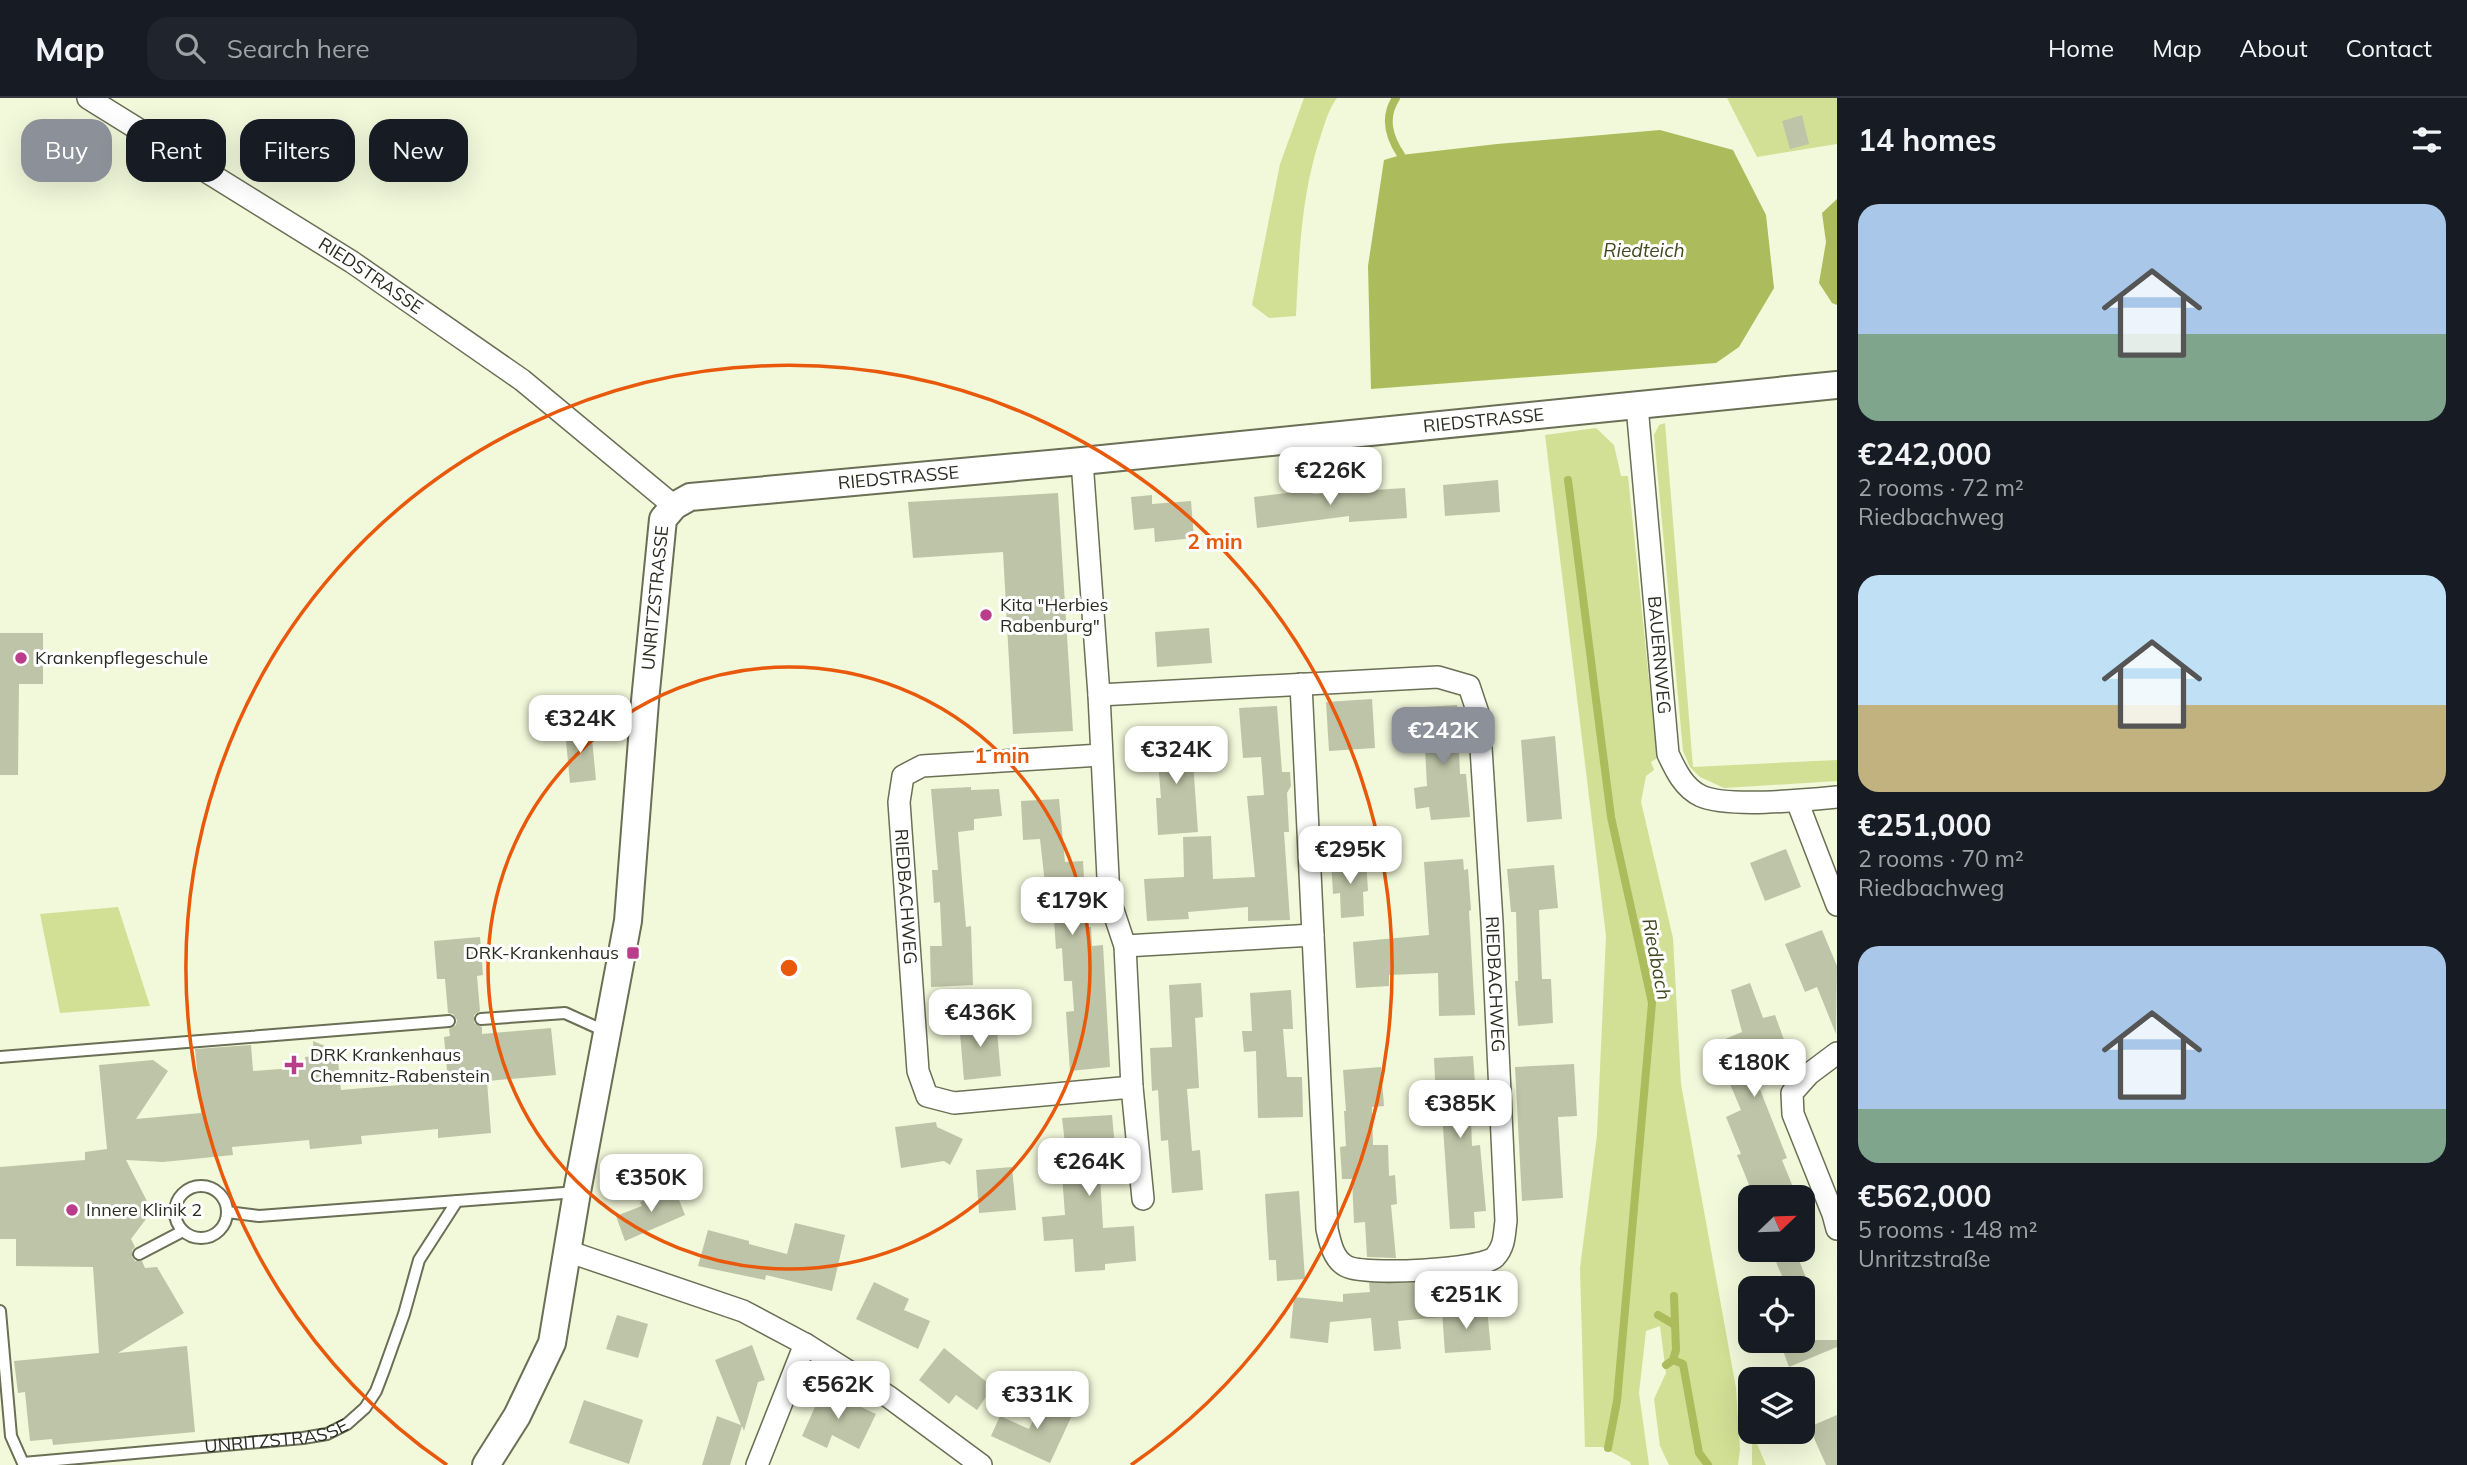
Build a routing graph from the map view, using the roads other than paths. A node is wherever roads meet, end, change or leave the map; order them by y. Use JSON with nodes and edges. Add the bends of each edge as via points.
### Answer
{"nodes":[{"id":1,"x":88,"y":98,"type":"edge"},
{"id":2,"x":1837,"y":385,"type":"edge"},
{"id":3,"x":1637,"y":406,"type":"junction"},
{"id":4,"x":1082,"y":461,"type":"junction"},
{"id":5,"x":674,"y":506,"type":"junction"},
{"id":6,"x":1301,"y":684,"type":"junction"},
{"id":7,"x":1099,"y":695,"type":"junction"},
{"id":8,"x":1101,"y":755,"type":"junction"},
{"id":9,"x":1837,"y":797,"type":"edge"},
{"id":10,"x":1797,"y":801,"type":"junction"},
{"id":11,"x":1837,"y":905,"type":"edge"},
{"id":12,"x":1312,"y":935,"type":"junction"},
{"id":13,"x":1125,"y":946,"type":"junction"},
{"id":14,"x":481,"y":1019,"type":"dead end"},
{"id":15,"x":449,"y":1021,"type":"dead end"},
{"id":16,"x":607,"y":1032,"type":"junction"},
{"id":17,"x":1837,"y":1053,"type":"edge"},
{"id":18,"x":0,"y":1057,"type":"edge"},
{"id":19,"x":1132,"y":1087,"type":"junction"},
{"id":20,"x":577,"y":1192,"type":"junction"},
{"id":21,"x":1143,"y":1199,"type":"dead end"},
{"id":22,"x":457,"y":1201,"type":"junction"},
{"id":23,"x":227,"y":1212,"type":"junction"},
{"id":24,"x":1837,"y":1228,"type":"edge"},
{"id":25,"x":183,"y":1231,"type":"junction"},
{"id":26,"x":567,"y":1251,"type":"junction"},
{"id":27,"x":138,"y":1254,"type":"dead end"},
{"id":28,"x":0,"y":1311,"type":"edge"},
{"id":29,"x":805,"y":1344,"type":"junction"},
{"id":30,"x":488,"y":1464,"type":"edge"},
{"id":31,"x":757,"y":1465,"type":"edge"},
{"id":32,"x":981,"y":1465,"type":"edge"}],
"edges":[{"from":1,"to":5,"type":"street","name":"RIEDSTRASSE","via":[[398,293],[522,380]]},
{"from":2,"to":3,"type":"street","name":"RIEDSTRASSE"},
{"from":3,"to":4,"type":"street","name":"RIEDSTRASSE"},
{"from":3,"to":10,"type":"street","name":"BAUERNWEG","via":[[1668,754],[1679,778],[1699,795],[1716,801]]},
{"from":4,"to":5,"type":"street","name":"RIEDSTRASSE","via":[[690,497]]},
{"from":4,"to":7,"type":"street"},
{"from":5,"to":16,"type":"street","name":"UNRITZSTRASSE","via":[[663,519],[628,921]]},
{"from":6,"to":7,"type":"street","name":"RIEDBACHWEG"},
{"from":6,"to":12,"type":"street","name":"RIEDBACHWEG"},
{"from":6,"to":12,"type":"street","name":"RIEDBACHWEG","via":[[1438,677],[1469,686],[1476,706],[1506,1221],[1503,1245],[1493,1259],[1468,1266],[1364,1271],[1345,1266],[1331,1249]]},
{"from":7,"to":8,"type":"street"},
{"from":8,"to":13,"type":"street","via":[[1109,898]]},
{"from":8,"to":19,"type":"street","name":"RIEDBACHWEG","via":[[922,766],[903,776],[899,802],[918,1071],[927,1096],[954,1103]]},
{"from":9,"to":10,"type":"street","name":"BAUERNWEG"},
{"from":10,"to":11,"type":"street"},
{"from":12,"to":13,"type":"street"},
{"from":13,"to":19,"type":"street"},
{"from":14,"to":16,"type":"lane","via":[[565,1013]]},
{"from":15,"to":18,"type":"lane"},
{"from":16,"to":20,"type":"street","name":"UNRITZSTRASSE"},
{"from":17,"to":24,"type":"street","via":[[1792,1093],[1793,1114]]},
{"from":19,"to":21,"type":"street"},
{"from":20,"to":22,"type":"lane"},
{"from":20,"to":26,"type":"street","name":"UNRITZSTRASSE"},
{"from":22,"to":23,"type":"lane","via":[[259,1216]]},
{"from":22,"to":28,"type":"lane","name":"UNRITZSTRASSE","via":[[419,1260],[376,1391],[347,1424],[327,1434],[23,1463],[11,1436]]},
{"from":23,"to":25,"type":"lane","via":[[225,1223],[209,1237]]},
{"from":23,"to":25,"type":"lane","via":[[212,1187],[192,1186],[174,1209]]},
{"from":25,"to":27,"type":"lane"},
{"from":26,"to":29,"type":"street","via":[[743,1311]]},
{"from":26,"to":30,"type":"street","name":"UNRITZSTRASSE","via":[[552,1343]]},
{"from":29,"to":31,"type":"street"},
{"from":29,"to":32,"type":"street","via":[[889,1397]]}]}
